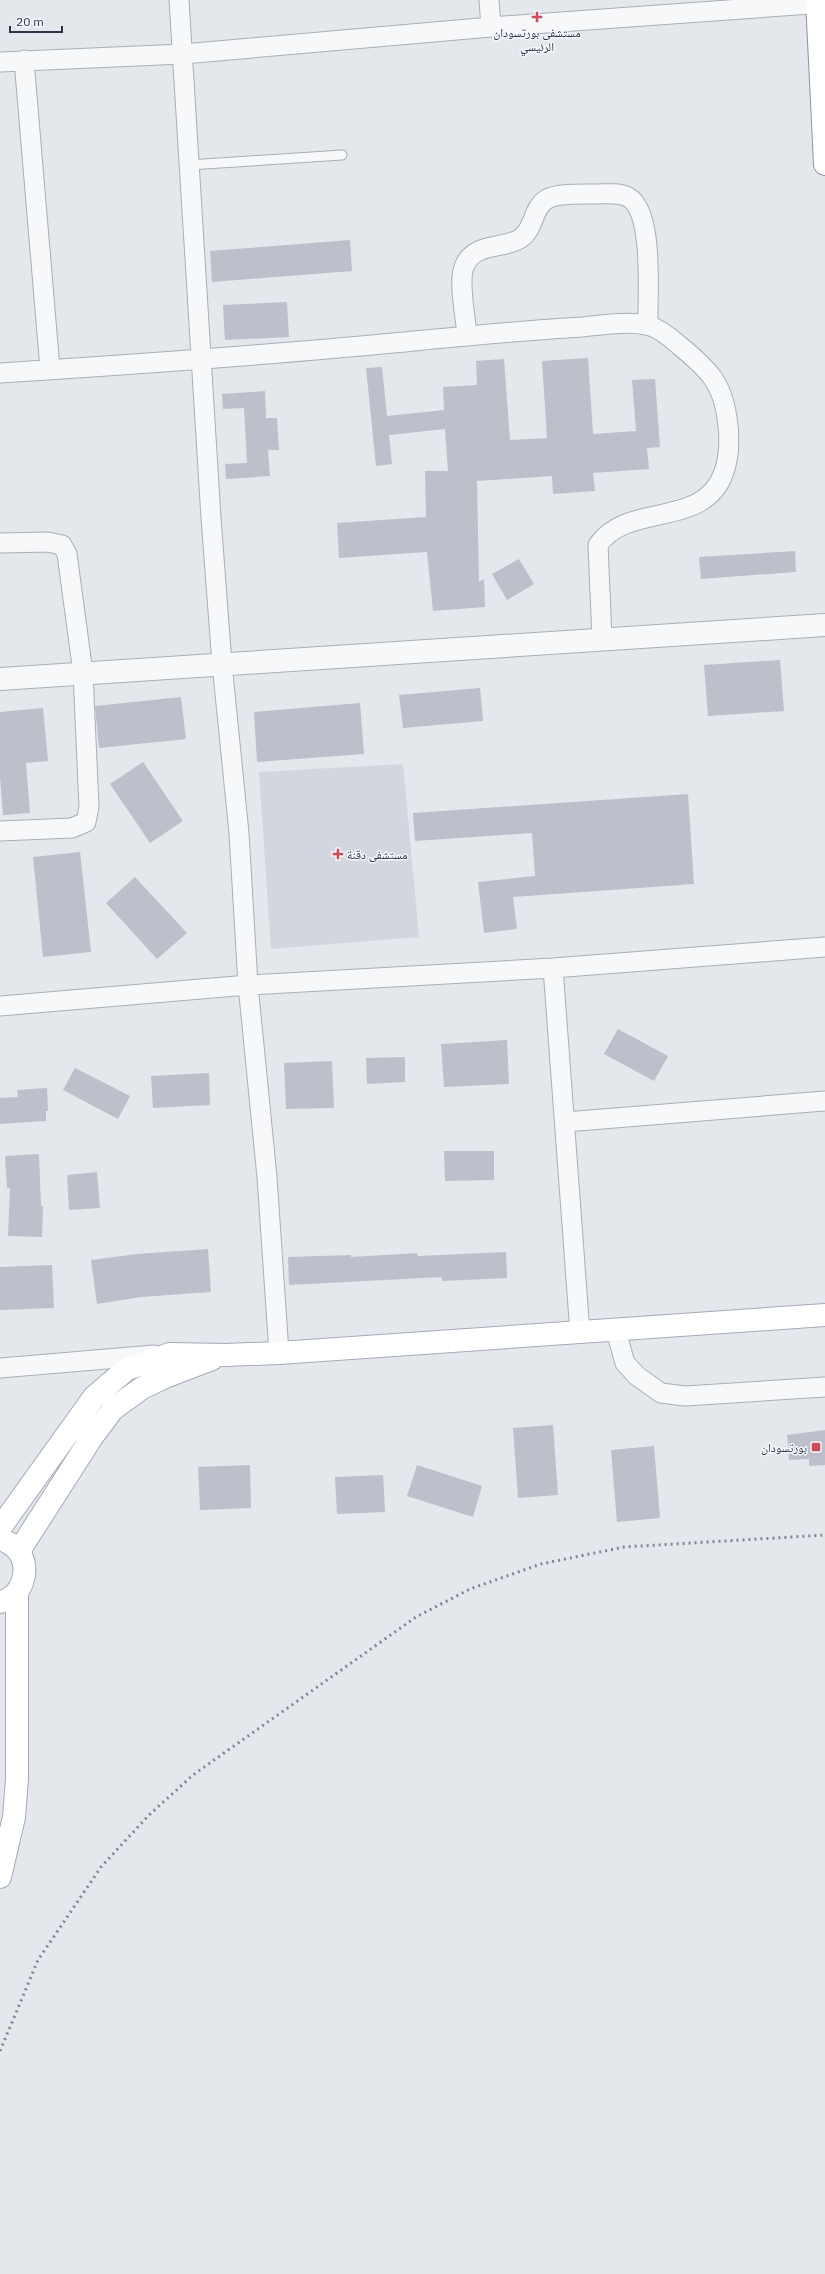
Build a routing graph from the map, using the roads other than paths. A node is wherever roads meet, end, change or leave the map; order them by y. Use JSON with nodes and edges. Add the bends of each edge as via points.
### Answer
{"nodes":[{"id":1,"x":179,"y":0,"type":"edge"},
{"id":2,"x":489,"y":0,"type":"edge"},
{"id":3,"x":820,"y":2,"type":"edge"},
{"id":4,"x":491,"y":27,"type":"junction"},
{"id":5,"x":182,"y":54,"type":"junction"},
{"id":6,"x":24,"y":60,"type":"junction"},
{"id":7,"x":0,"y":62,"type":"edge"},
{"id":8,"x":342,"y":155,"type":"dead end"},
{"id":9,"x":825,"y":164,"type":"edge"},
{"id":10,"x":189,"y":165,"type":"junction"},
{"id":11,"x":648,"y":325,"type":"junction"},
{"id":12,"x":467,"y":336,"type":"junction"},
{"id":13,"x":201,"y":359,"type":"junction"},
{"id":14,"x":50,"y":370,"type":"junction"},
{"id":15,"x":0,"y":373,"type":"edge"},
{"id":16,"x":0,"y":543,"type":"edge"},
{"id":17,"x":825,"y":625,"type":"edge"},
{"id":18,"x":602,"y":639,"type":"junction"},
{"id":19,"x":222,"y":664,"type":"junction"},
{"id":20,"x":83,"y":673,"type":"junction"},
{"id":21,"x":0,"y":679,"type":"edge"},
{"id":22,"x":0,"y":831,"type":"edge"},
{"id":23,"x":825,"y":947,"type":"edge"},
{"id":24,"x":553,"y":968,"type":"junction"},
{"id":25,"x":248,"y":985,"type":"junction"},
{"id":26,"x":0,"y":1006,"type":"edge"},
{"id":27,"x":825,"y":1102,"type":"edge"},
{"id":28,"x":565,"y":1122,"type":"junction"},
{"id":29,"x":825,"y":1315,"type":"edge"},
{"id":30,"x":616,"y":1331,"type":"junction"},
{"id":31,"x":580,"y":1333,"type":"junction"},
{"id":32,"x":279,"y":1353,"type":"junction"},
{"id":33,"x":170,"y":1354,"type":"junction"},
{"id":34,"x":225,"y":1355,"type":"junction"},
{"id":35,"x":0,"y":1368,"type":"edge"},
{"id":36,"x":825,"y":1387,"type":"edge"},
{"id":37,"x":94,"y":1397,"type":"junction"},
{"id":38,"x":113,"y":1410,"type":"junction"},
{"id":39,"x":0,"y":1528,"type":"edge"},
{"id":40,"x":0,"y":1540,"type":"edge"},
{"id":41,"x":19,"y":1552,"type":"junction"},
{"id":42,"x":8,"y":1597,"type":"edge"},
{"id":43,"x":0,"y":1877,"type":"edge"}],
"edges":[{"from":1,"to":5,"type":"street"},
{"from":2,"to":4,"type":"street"},
{"from":3,"to":4,"type":"street"},
{"from":3,"to":9,"type":"main road"},
{"from":4,"to":5,"type":"street"},
{"from":5,"to":6,"type":"street"},
{"from":5,"to":10,"type":"street"},
{"from":6,"to":7,"type":"street"},
{"from":6,"to":14,"type":"street"},
{"from":8,"to":10,"type":"lane"},
{"from":10,"to":13,"type":"street"},
{"from":11,"to":12,"type":"street"},
{"from":11,"to":12,"type":"street","via":[[647,236],[638,208],[628,197],[578,194],[548,198],[539,206],[528,234],[519,240],[475,252],[469,259],[462,275]]},
{"from":11,"to":18,"type":"street","via":[[669,337],[696,359],[713,378],[727,419],[729,449],[724,473],[715,490],[702,502],[624,525],[606,534],[602,539],[598,545],[598,563]]},
{"from":12,"to":13,"type":"street"},
{"from":13,"to":14,"type":"street"},
{"from":13,"to":19,"type":"street"},
{"from":14,"to":15,"type":"street"},
{"from":16,"to":20,"type":"street","via":[[48,542],[62,545],[67,554]]},
{"from":17,"to":18,"type":"street"},
{"from":18,"to":19,"type":"street"},
{"from":19,"to":20,"type":"street"},
{"from":19,"to":25,"type":"street","via":[[239,833]]},
{"from":20,"to":21,"type":"street"},
{"from":20,"to":22,"type":"street","via":[[89,807],[86,822],[72,828]]},
{"from":23,"to":24,"type":"street"},
{"from":24,"to":25,"type":"street"},
{"from":24,"to":28,"type":"street"},
{"from":25,"to":26,"type":"street"},
{"from":25,"to":32,"type":"street"},
{"from":27,"to":28,"type":"street"},
{"from":28,"to":31,"type":"street"},
{"from":29,"to":30,"type":"main road"},
{"from":30,"to":31,"type":"main road"},
{"from":30,"to":36,"type":"street","via":[[625,1363],[637,1376],[661,1393],[685,1396]]},
{"from":31,"to":32,"type":"main road"},
{"from":32,"to":34,"type":"main road"},
{"from":33,"to":34,"type":"main road"},
{"from":33,"to":35,"type":"street"},
{"from":33,"to":37,"type":"main road","via":[[127,1369]]},
{"from":34,"to":38,"type":"main road","via":[[142,1388]]},
{"from":37,"to":38,"type":"main road"},
{"from":37,"to":39,"type":"main road"},
{"from":38,"to":41,"type":"main road","via":[[92,1437]]},
{"from":40,"to":41,"type":"main road","via":[[7,1542]]},
{"from":41,"to":42,"type":"main road","via":[[24,1565],[24,1580]]},
{"from":42,"to":43,"type":"main road","via":[[17,1779],[14,1817]]}]}
